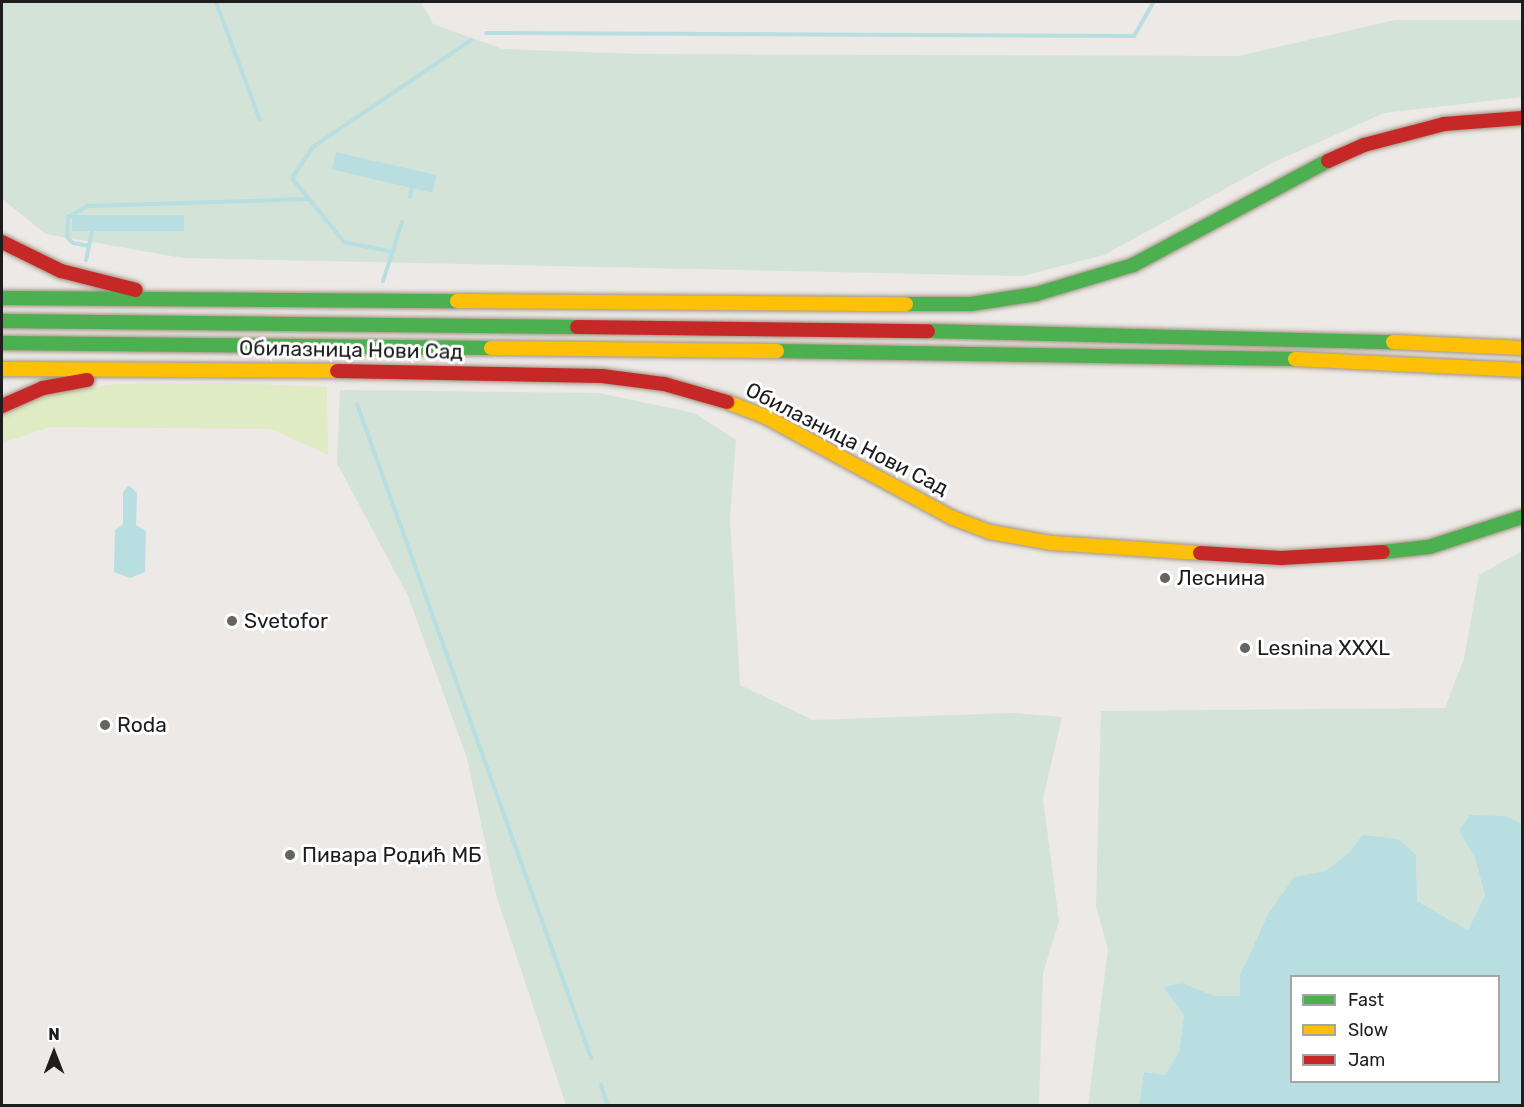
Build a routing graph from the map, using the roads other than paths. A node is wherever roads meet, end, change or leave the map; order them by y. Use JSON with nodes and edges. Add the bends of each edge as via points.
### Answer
{"nodes":[{"id":1,"x":1522,"y":118,"type":"edge"},
{"id":2,"x":2,"y":242,"type":"edge"},
{"id":3,"x":2,"y":298,"type":"edge"},
{"id":4,"x":181,"y":300,"type":"junction"},
{"id":5,"x":2,"y":321,"type":"edge"},
{"id":6,"x":2,"y":343,"type":"edge"},
{"id":7,"x":1522,"y":348,"type":"edge"},
{"id":8,"x":2,"y":369,"type":"edge"},
{"id":9,"x":152,"y":370,"type":"junction"},
{"id":10,"x":1522,"y":370,"type":"edge"},
{"id":11,"x":2,"y":406,"type":"edge"},
{"id":12,"x":1522,"y":517,"type":"edge"}],
"edges":[{"from":1,"to":4,"type":"main road","via":[[1444,124],[1364,144],[1304,171],[1223,219],[1133,265],[1046,291],[971,304]]},
{"from":2,"to":4,"type":"main road","via":[[61,271]]},
{"from":3,"to":4,"type":"main road"},
{"from":5,"to":7,"type":"main road","via":[[1041,332],[1287,337]]},
{"from":6,"to":10,"type":"main road","via":[[1285,358]]},
{"from":8,"to":9,"type":"main road","name":"Обилазница Нови Сад"},
{"from":9,"to":11,"type":"main road","via":[[60,384]]},
{"from":9,"to":12,"type":"main road","name":"Обилазница Нови Сад","via":[[414,370],[602,376],[664,384],[701,392],[766,417],[953,518],[990,532],[1052,543],[1281,558],[1340,556],[1429,548]]}]}
